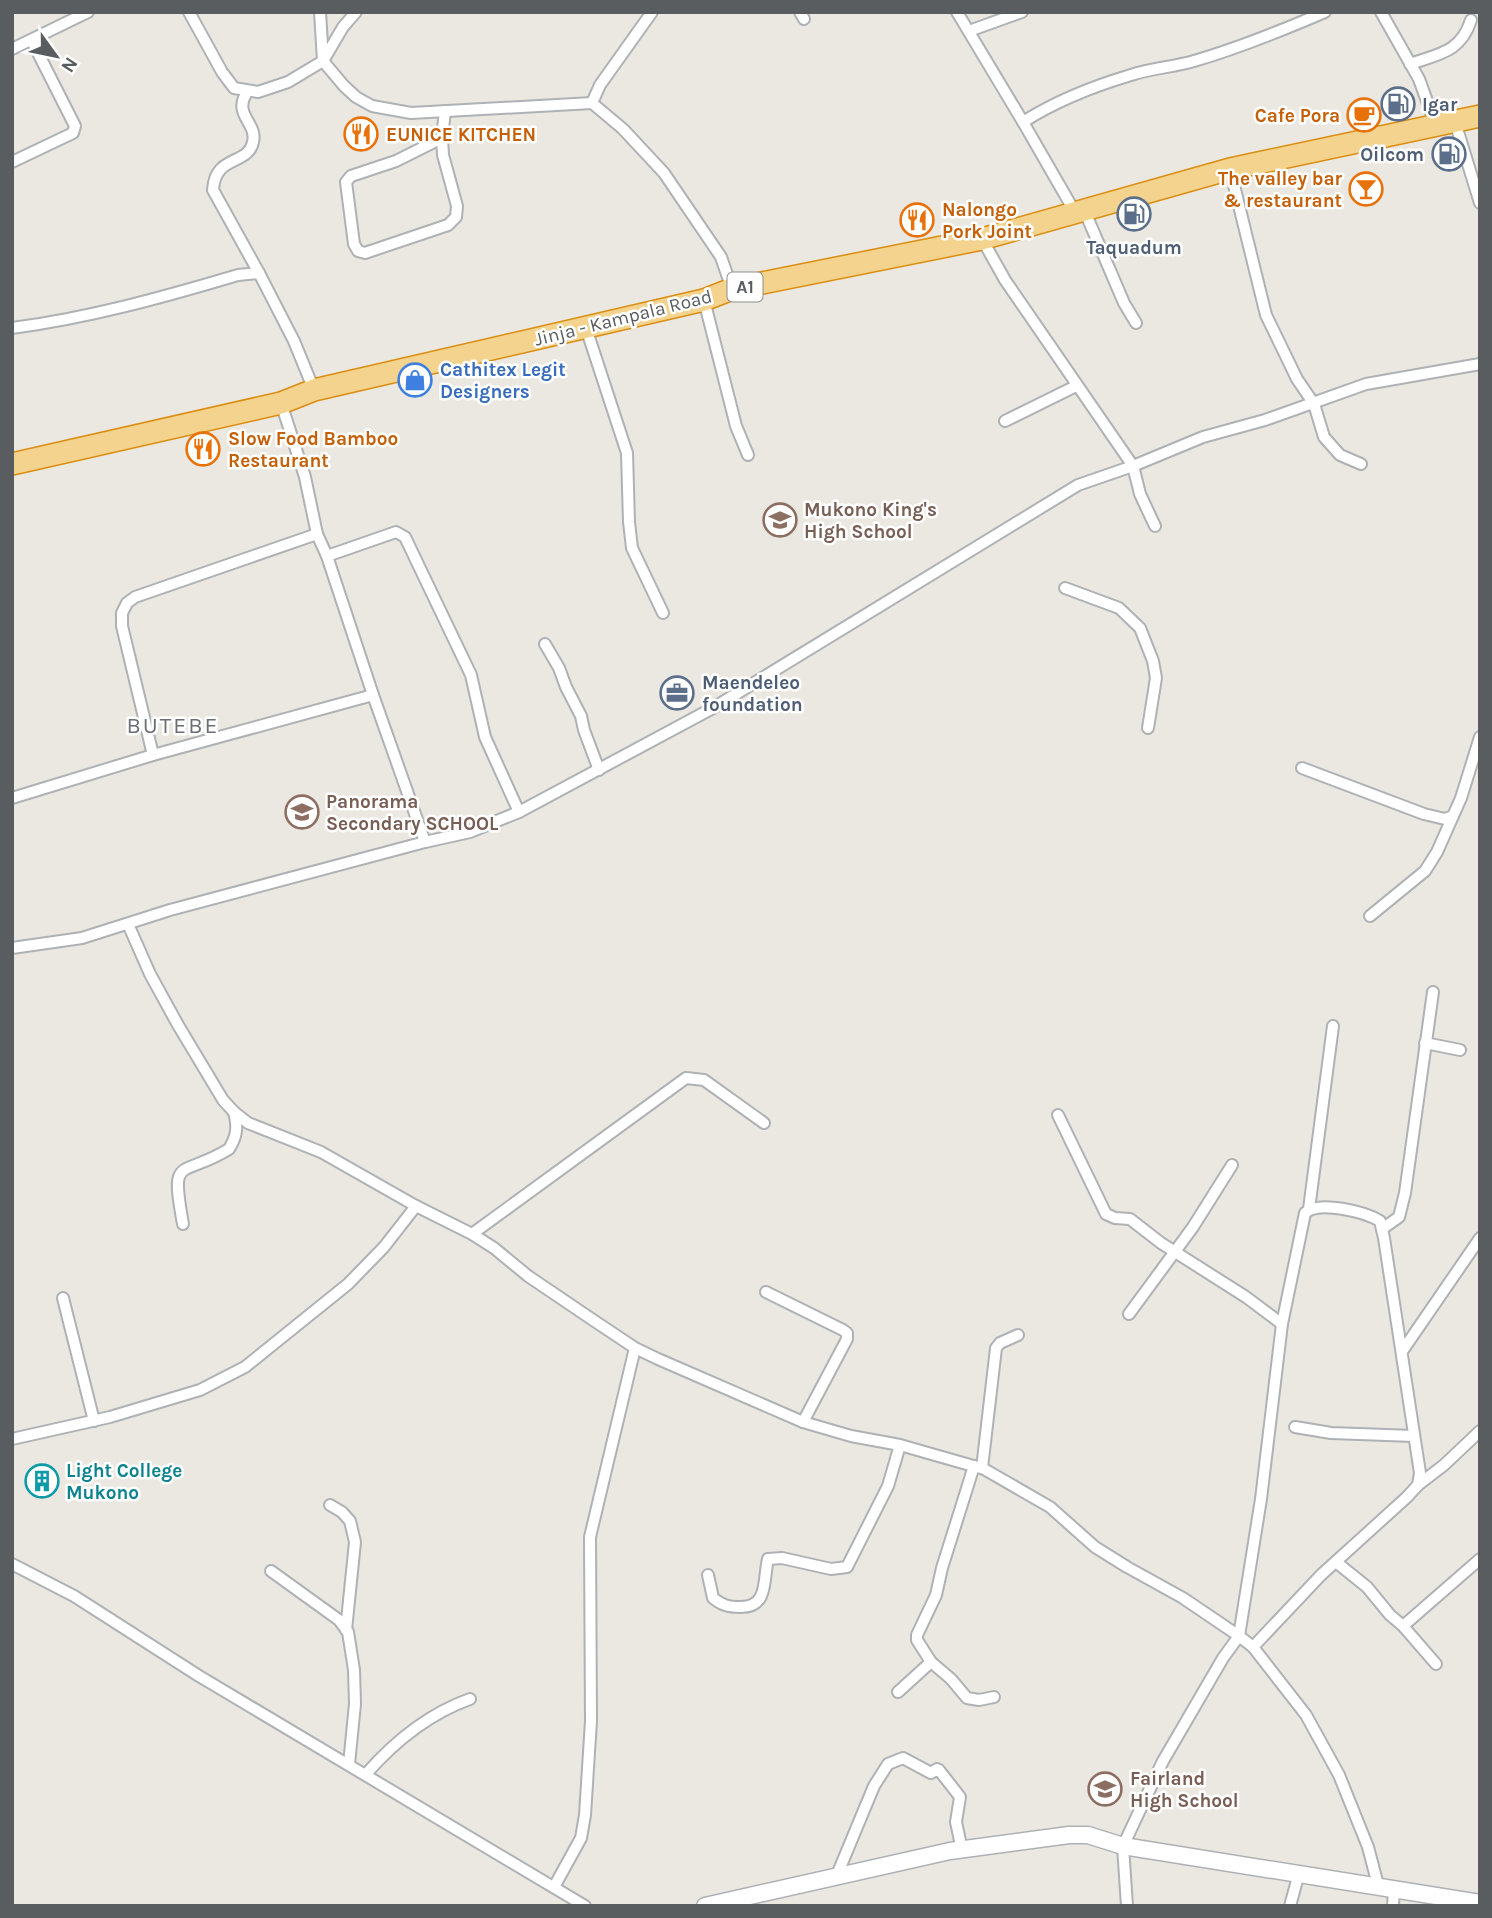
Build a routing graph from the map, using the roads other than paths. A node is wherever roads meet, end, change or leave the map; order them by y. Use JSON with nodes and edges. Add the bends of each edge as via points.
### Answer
{"nodes":[{"id":1,"x":88,"y":12,"type":"edge"},
{"id":2,"x":188,"y":12,"type":"edge"},
{"id":3,"x":320,"y":12,"type":"edge"},
{"id":4,"x":356,"y":12,"type":"edge"},
{"id":5,"x":652,"y":12,"type":"edge"},
{"id":6,"x":957,"y":12,"type":"edge"},
{"id":7,"x":1022,"y":12,"type":"edge"},
{"id":8,"x":1325,"y":12,"type":"edge"},
{"id":9,"x":1381,"y":12,"type":"edge"},
{"id":10,"x":1471,"y":20,"type":"dead end"},
{"id":11,"x":969,"y":31,"type":"junction"},
{"id":12,"x":32,"y":41,"type":"junction"},
{"id":13,"x":12,"y":49,"type":"edge"},
{"id":14,"x":323,"y":61,"type":"junction"},
{"id":15,"x":1410,"y":64,"type":"junction"},
{"id":16,"x":248,"y":91,"type":"junction"},
{"id":17,"x":592,"y":103,"type":"junction"},
{"id":18,"x":445,"y":111,"type":"junction"},
{"id":19,"x":1480,"y":116,"type":"edge"},
{"id":20,"x":1023,"y":122,"type":"junction"},
{"id":21,"x":1445,"y":125,"type":"junction"},
{"id":22,"x":442,"y":138,"type":"junction"},
{"id":23,"x":12,"y":162,"type":"edge"},
{"id":24,"x":1230,"y":169,"type":"junction"},
{"id":25,"x":1480,"y":203,"type":"edge"},
{"id":26,"x":1080,"y":213,"type":"junction"},
{"id":27,"x":982,"y":239,"type":"junction"},
{"id":28,"x":259,"y":273,"type":"junction"},
{"id":29,"x":732,"y":289,"type":"junction"},
{"id":30,"x":704,"y":300,"type":"junction"},
{"id":31,"x":1136,"y":323,"type":"dead end"},
{"id":32,"x":12,"y":328,"type":"edge"},
{"id":33,"x":586,"y":328,"type":"junction"},
{"id":34,"x":1480,"y":364,"type":"edge"},
{"id":35,"x":1076,"y":386,"type":"junction"},
{"id":36,"x":314,"y":390,"type":"junction"},
{"id":37,"x":281,"y":402,"type":"junction"},
{"id":38,"x":1314,"y":404,"type":"junction"},
{"id":39,"x":1005,"y":421,"type":"dead end"},
{"id":40,"x":748,"y":455,"type":"dead end"},
{"id":41,"x":12,"y":464,"type":"edge"},
{"id":42,"x":1361,"y":464,"type":"dead end"},
{"id":43,"x":1133,"y":466,"type":"junction"},
{"id":44,"x":1155,"y":526,"type":"dead end"},
{"id":45,"x":317,"y":534,"type":"junction"},
{"id":46,"x":327,"y":556,"type":"junction"},
{"id":47,"x":1065,"y":588,"type":"dead end"},
{"id":48,"x":663,"y":613,"type":"dead end"},
{"id":49,"x":545,"y":644,"type":"dead end"},
{"id":50,"x":373,"y":695,"type":"junction"},
{"id":51,"x":1148,"y":728,"type":"dead end"},
{"id":52,"x":1480,"y":737,"type":"edge"},
{"id":53,"x":153,"y":755,"type":"junction"},
{"id":54,"x":1302,"y":768,"type":"dead end"},
{"id":55,"x":599,"y":770,"type":"junction"},
{"id":56,"x":12,"y":788,"type":"edge"},
{"id":57,"x":26,"y":794,"type":"junction"},
{"id":58,"x":12,"y":799,"type":"edge"},
{"id":59,"x":519,"y":813,"type":"junction"},
{"id":60,"x":1452,"y":816,"type":"junction"},
{"id":61,"x":425,"y":842,"type":"junction"},
{"id":62,"x":1370,"y":916,"type":"dead end"},
{"id":63,"x":128,"y":923,"type":"junction"},
{"id":64,"x":12,"y":948,"type":"edge"},
{"id":65,"x":1433,"y":992,"type":"dead end"},
{"id":66,"x":1333,"y":1026,"type":"dead end"},
{"id":67,"x":1425,"y":1043,"type":"junction"},
{"id":68,"x":1460,"y":1050,"type":"dead end"},
{"id":69,"x":234,"y":1112,"type":"junction"},
{"id":70,"x":1058,"y":1115,"type":"dead end"},
{"id":71,"x":764,"y":1123,"type":"dead end"},
{"id":72,"x":1232,"y":1165,"type":"dead end"},
{"id":73,"x":416,"y":1206,"type":"junction"},
{"id":74,"x":1309,"y":1209,"type":"junction"},
{"id":75,"x":183,"y":1224,"type":"dead end"},
{"id":76,"x":1382,"y":1229,"type":"junction"},
{"id":77,"x":472,"y":1234,"type":"junction"},
{"id":78,"x":1480,"y":1238,"type":"edge"},
{"id":79,"x":1175,"y":1252,"type":"junction"},
{"id":80,"x":766,"y":1292,"type":"dead end"},
{"id":81,"x":63,"y":1298,"type":"dead end"},
{"id":82,"x":1129,"y":1314,"type":"dead end"},
{"id":83,"x":1282,"y":1324,"type":"junction"},
{"id":84,"x":1018,"y":1335,"type":"dead end"},
{"id":85,"x":635,"y":1348,"type":"junction"},
{"id":86,"x":1403,"y":1350,"type":"junction"},
{"id":87,"x":94,"y":1421,"type":"junction"},
{"id":88,"x":803,"y":1422,"type":"junction"},
{"id":89,"x":1295,"y":1427,"type":"dead end"},
{"id":90,"x":1480,"y":1431,"type":"edge"},
{"id":91,"x":1414,"y":1436,"type":"junction"},
{"id":92,"x":12,"y":1439,"type":"edge"},
{"id":93,"x":900,"y":1445,"type":"junction"},
{"id":94,"x":978,"y":1467,"type":"junction"},
{"id":95,"x":1418,"y":1485,"type":"junction"},
{"id":96,"x":330,"y":1505,"type":"dead end"},
{"id":97,"x":1480,"y":1559,"type":"edge"},
{"id":98,"x":1336,"y":1562,"type":"junction"},
{"id":99,"x":12,"y":1564,"type":"edge"},
{"id":100,"x":1470,"y":1568,"type":"junction"},
{"id":101,"x":271,"y":1571,"type":"dead end"},
{"id":102,"x":708,"y":1575,"type":"dead end"},
{"id":103,"x":1480,"y":1577,"type":"edge"},
{"id":104,"x":1403,"y":1626,"type":"junction"},
{"id":105,"x":346,"y":1630,"type":"junction"},
{"id":106,"x":1239,"y":1636,"type":"junction"},
{"id":107,"x":1253,"y":1647,"type":"junction"},
{"id":108,"x":931,"y":1662,"type":"junction"},
{"id":109,"x":1436,"y":1664,"type":"dead end"},
{"id":110,"x":898,"y":1692,"type":"dead end"},
{"id":111,"x":994,"y":1697,"type":"dead end"},
{"id":112,"x":470,"y":1699,"type":"dead end"},
{"id":113,"x":349,"y":1764,"type":"junction"},
{"id":114,"x":366,"y":1774,"type":"junction"},
{"id":115,"x":1123,"y":1846,"type":"junction"},
{"id":116,"x":962,"y":1850,"type":"junction"},
{"id":117,"x":1299,"y":1873,"type":"junction"},
{"id":118,"x":837,"y":1875,"type":"junction"},
{"id":119,"x":554,"y":1887,"type":"junction"},
{"id":120,"x":1386,"y":1887,"type":"junction"},
{"id":121,"x":1480,"y":1903,"type":"edge"},
{"id":122,"x":585,"y":1906,"type":"edge"},
{"id":123,"x":705,"y":1906,"type":"edge"},
{"id":124,"x":1127,"y":1906,"type":"edge"},
{"id":125,"x":1290,"y":1906,"type":"edge"},
{"id":126,"x":1393,"y":1906,"type":"edge"}],
"edges":[{"from":1,"to":12,"type":"street"},
{"from":2,"to":16,"type":"street","via":[[234,88]]},
{"from":3,"to":14,"type":"street"},
{"from":4,"to":14,"type":"street"},
{"from":5,"to":17,"type":"street"},
{"from":6,"to":11,"type":"street"},
{"from":7,"to":11,"type":"street"},
{"from":8,"to":20,"type":"street","via":[[1194,61],[1133,74],[1080,93]]},
{"from":9,"to":15,"type":"street"},
{"from":10,"to":15,"type":"street","via":[[1466,35],[1451,50]]},
{"from":11,"to":20,"type":"street"},
{"from":12,"to":13,"type":"street"},
{"from":12,"to":23,"type":"street","via":[[75,126],[73,133]]},
{"from":14,"to":16,"type":"street","via":[[288,82]]},
{"from":14,"to":18,"type":"street","via":[[344,86],[372,106],[411,113]]},
{"from":15,"to":21,"type":"street"},
{"from":16,"to":28,"type":"street","via":[[241,108],[254,138],[252,146],[218,170],[213,190]]},
{"from":17,"to":18,"type":"street"},
{"from":17,"to":29,"type":"street","via":[[664,173],[721,257]]},
{"from":18,"to":22,"type":"street"},
{"from":19,"to":21,"type":"highway","name":"Jinja - Kampala Road","number":"A1"},
{"from":20,"to":26,"type":"street"},
{"from":21,"to":24,"type":"highway","name":"Jinja - Kampala Road","number":"A1"},
{"from":21,"to":25,"type":"street"},
{"from":22,"to":22,"type":"street","via":[[456,217],[447,225],[365,253],[358,251],[346,183],[351,176]]},
{"from":24,"to":26,"type":"highway","name":"Jinja - Kampala Road","number":"A1"},
{"from":24,"to":38,"type":"street","via":[[1266,315]]},
{"from":26,"to":27,"type":"highway","name":"Jinja - Kampala Road","number":"A1"},
{"from":26,"to":31,"type":"street"},
{"from":27,"to":29,"type":"highway","name":"Jinja - Kampala Road","number":"A1"},
{"from":27,"to":35,"type":"street"},
{"from":28,"to":32,"type":"street","via":[[106,311]]},
{"from":28,"to":36,"type":"street"},
{"from":29,"to":30,"type":"highway","name":"Jinja - Kampala Road","number":"A1"},
{"from":30,"to":33,"type":"highway","name":"Jinja - Kampala Road","number":"A1"},
{"from":30,"to":40,"type":"street","via":[[736,426]]},
{"from":33,"to":36,"type":"highway","name":"Jinja - Kampala Road","number":"A1"},
{"from":33,"to":48,"type":"street","via":[[627,453],[632,548]]},
{"from":34,"to":38,"type":"street","via":[[1366,384]]},
{"from":35,"to":39,"type":"street"},
{"from":35,"to":43,"type":"street"},
{"from":36,"to":37,"type":"highway","name":"Jinja - Kampala Road","number":"A1"},
{"from":37,"to":41,"type":"highway","name":"Jinja - Kampala Road","number":"A1"},
{"from":37,"to":45,"type":"street"},
{"from":38,"to":42,"type":"street","via":[[1324,437],[1340,455]]},
{"from":38,"to":43,"type":"street","via":[[1203,437]]},
{"from":43,"to":44,"type":"street"},
{"from":43,"to":55,"type":"street","via":[[1078,485],[713,708]]},
{"from":45,"to":46,"type":"street"},
{"from":45,"to":53,"type":"street","via":[[166,585],[128,603],[122,626]]},
{"from":46,"to":50,"type":"street"},
{"from":46,"to":59,"type":"street","via":[[396,532],[405,537],[471,676],[485,737]]},
{"from":47,"to":51,"type":"street","via":[[1119,608],[1140,628],[1156,678]]},
{"from":49,"to":55,"type":"street","via":[[581,716]]},
{"from":50,"to":53,"type":"street"},
{"from":50,"to":61,"type":"street"},
{"from":52,"to":60,"type":"street"},
{"from":53,"to":57,"type":"street"},
{"from":54,"to":60,"type":"street","via":[[1424,814]]},
{"from":55,"to":59,"type":"street"},
{"from":56,"to":57,"type":"street"},
{"from":57,"to":58,"type":"street"},
{"from":59,"to":61,"type":"street","via":[[470,832]]},
{"from":60,"to":62,"type":"street","via":[[1425,872]]},
{"from":61,"to":63,"type":"street"},
{"from":63,"to":64,"type":"street","via":[[82,938]]},
{"from":63,"to":69,"type":"street","via":[[178,1026]]},
{"from":65,"to":67,"type":"street"},
{"from":66,"to":74,"type":"street"},
{"from":67,"to":68,"type":"street"},
{"from":67,"to":76,"type":"street","via":[[1405,1193],[1399,1217]]},
{"from":69,"to":73,"type":"street","via":[[248,1123],[321,1152]]},
{"from":69,"to":75,"type":"street","via":[[236,1135],[229,1149],[178,1174]]},
{"from":70,"to":79,"type":"street","via":[[1106,1214],[1130,1219]]},
{"from":71,"to":77,"type":"street","via":[[704,1080],[685,1078]]},
{"from":72,"to":79,"type":"street"},
{"from":73,"to":77,"type":"street"},
{"from":73,"to":87,"type":"street","via":[[348,1284],[245,1367],[200,1390]]},
{"from":74,"to":76,"type":"street","via":[[1370,1215],[1380,1221]]},
{"from":74,"to":83,"type":"street","via":[[1299,1235]]},
{"from":76,"to":86,"type":"street"},
{"from":77,"to":85,"type":"street"},
{"from":78,"to":86,"type":"street"},
{"from":79,"to":82,"type":"street"},
{"from":79,"to":83,"type":"street"},
{"from":80,"to":88,"type":"street","via":[[847,1334]]},
{"from":81,"to":87,"type":"street"},
{"from":83,"to":106,"type":"street"},
{"from":84,"to":94,"type":"street","via":[[996,1348]]},
{"from":85,"to":88,"type":"street"},
{"from":85,"to":119,"type":"street","via":[[590,1537],[591,1721],[585,1815],[581,1839]]},
{"from":86,"to":91,"type":"street"},
{"from":87,"to":92,"type":"street"},
{"from":88,"to":93,"type":"street"},
{"from":89,"to":91,"type":"street"},
{"from":90,"to":95,"type":"street"},
{"from":91,"to":95,"type":"street"},
{"from":93,"to":94,"type":"street"},
{"from":93,"to":102,"type":"street","via":[[888,1486],[847,1567],[831,1569],[768,1559],[762,1597],[748,1607],[725,1607],[712,1598]]},
{"from":94,"to":106,"type":"street","via":[[1050,1507],[1095,1546]]},
{"from":94,"to":108,"type":"street","via":[[936,1595],[917,1635]]},
{"from":95,"to":98,"type":"street"},
{"from":96,"to":105,"type":"street","via":[[350,1521],[355,1542]]},
{"from":97,"to":100,"type":"street"},
{"from":98,"to":104,"type":"street"},
{"from":98,"to":107,"type":"street"},
{"from":99,"to":113,"type":"street","via":[[74,1596]]},
{"from":100,"to":103,"type":"street"},
{"from":100,"to":104,"type":"street"},
{"from":101,"to":105,"type":"street","via":[[339,1620]]},
{"from":104,"to":109,"type":"street"},
{"from":105,"to":113,"type":"street","via":[[355,1704]]},
{"from":106,"to":107,"type":"street"},
{"from":106,"to":115,"type":"street","via":[[1163,1761]]},
{"from":107,"to":120,"type":"street","via":[[1306,1715],[1339,1774]]},
{"from":108,"to":110,"type":"street"},
{"from":108,"to":111,"type":"street","via":[[967,1698]]},
{"from":112,"to":114,"type":"street","via":[[399,1739]]},
{"from":113,"to":114,"type":"street"},
{"from":114,"to":119,"type":"street"},
{"from":115,"to":116,"type":"street","via":[[1088,1835],[1069,1835]]},
{"from":115,"to":117,"type":"street"},
{"from":115,"to":124,"type":"street"},
{"from":116,"to":118,"type":"street"},
{"from":116,"to":118,"type":"street","via":[[956,1822],[960,1797],[939,1770],[931,1773],[903,1758],[888,1764],[874,1786]]},
{"from":117,"to":120,"type":"street"},
{"from":117,"to":125,"type":"street"},
{"from":118,"to":123,"type":"street"},
{"from":119,"to":122,"type":"street"},
{"from":120,"to":121,"type":"street"},
{"from":120,"to":126,"type":"street"}]}
